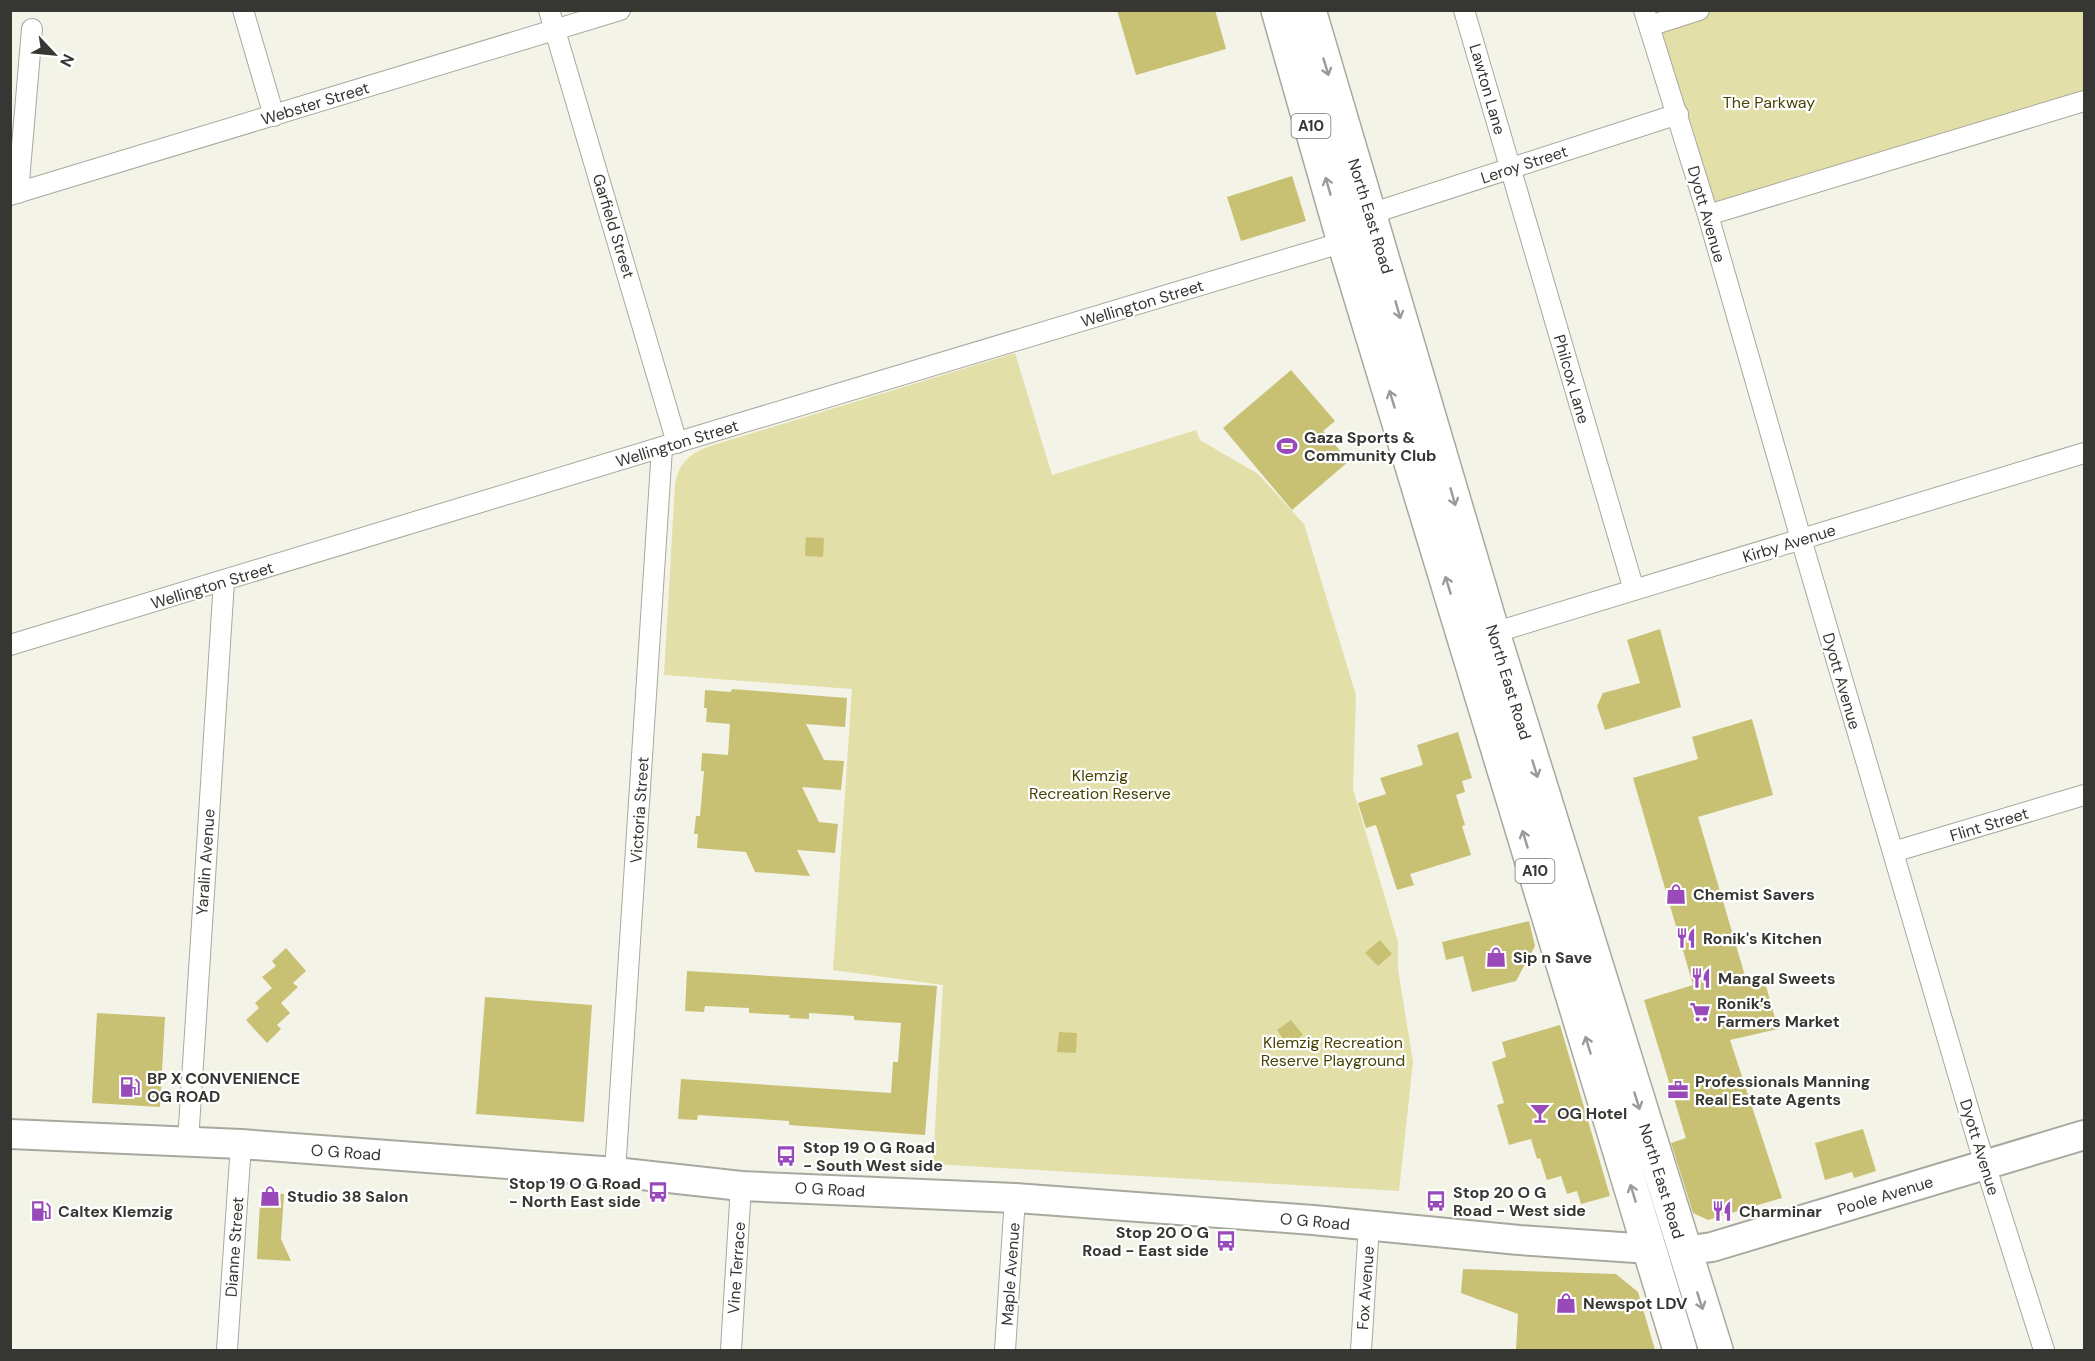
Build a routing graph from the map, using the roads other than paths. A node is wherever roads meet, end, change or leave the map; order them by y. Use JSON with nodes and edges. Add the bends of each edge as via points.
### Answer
{"nodes":[{"id":1,"x":243,"y":10,"type":"edge"},
{"id":2,"x":549,"y":10,"type":"edge"},
{"id":3,"x":620,"y":10,"type":"edge"},
{"id":4,"x":1278,"y":10,"type":"edge"},
{"id":5,"x":1309,"y":10,"type":"edge"},
{"id":6,"x":1464,"y":10,"type":"edge"},
{"id":7,"x":1699,"y":10,"type":"edge"},
{"id":8,"x":1647,"y":18,"type":"edge"},
{"id":9,"x":32,"y":29,"type":"dead end"},
{"id":10,"x":555,"y":30,"type":"junction"},
{"id":11,"x":2085,"y":101,"type":"edge"},
{"id":12,"x":1678,"y":114,"type":"junction"},
{"id":13,"x":274,"y":116,"type":"junction"},
{"id":14,"x":1511,"y":168,"type":"junction"},
{"id":15,"x":14,"y":194,"type":"edge"},
{"id":16,"x":1370,"y":214,"type":"junction"},
{"id":17,"x":1708,"y":214,"type":"junction"},
{"id":18,"x":1344,"y":242,"type":"junction"},
{"id":19,"x":670,"y":445,"type":"junction"},
{"id":20,"x":2085,"y":453,"type":"edge"},
{"id":21,"x":1801,"y":539,"type":"junction"},
{"id":22,"x":224,"y":582,"type":"junction"},
{"id":23,"x":1634,"y":590,"type":"junction"},
{"id":24,"x":1479,"y":637,"type":"junction"},
{"id":25,"x":10,"y":645,"type":"edge"},
{"id":26,"x":2085,"y":795,"type":"edge"},
{"id":27,"x":1893,"y":852,"type":"junction"},
{"id":28,"x":10,"y":1134,"type":"edge"},
{"id":29,"x":2085,"y":1135,"type":"edge"},
{"id":30,"x":188,"y":1142,"type":"junction"},
{"id":31,"x":241,"y":1144,"type":"junction"},
{"id":32,"x":1985,"y":1165,"type":"junction"},
{"id":33,"x":615,"y":1172,"type":"junction"},
{"id":34,"x":741,"y":1186,"type":"junction"},
{"id":35,"x":1015,"y":1198,"type":"junction"},
{"id":36,"x":1369,"y":1225,"type":"junction"},
{"id":37,"x":1650,"y":1249,"type":"junction"},
{"id":38,"x":1684,"y":1251,"type":"junction"},
{"id":39,"x":227,"y":1350,"type":"edge"},
{"id":40,"x":731,"y":1350,"type":"edge"},
{"id":41,"x":1005,"y":1350,"type":"edge"},
{"id":42,"x":1361,"y":1350,"type":"edge"},
{"id":43,"x":1680,"y":1350,"type":"edge"},
{"id":44,"x":1716,"y":1350,"type":"edge"},
{"id":45,"x":2044,"y":1350,"type":"edge"}],
"edges":[{"from":1,"to":13,"type":"street"},
{"from":2,"to":10,"type":"street","name":"Garfield Street"},
{"from":3,"to":10,"type":"street","name":"Webster Street"},
{"from":18,"to":4,"type":"highway","name":"North East Road","number":"A10","one_way":true},
{"from":5,"to":16,"type":"highway","name":"North East Road","number":"A10","one_way":true},
{"from":6,"to":14,"type":"street","name":"Lawton Lane"},
{"from":7,"to":8,"type":"street"},
{"from":8,"to":12,"type":"street","name":"Dyott Avenue"},
{"from":9,"to":15,"type":"street"},
{"from":10,"to":13,"type":"street","name":"Webster Street"},
{"from":10,"to":19,"type":"street","name":"Garfield Street"},
{"from":11,"to":17,"type":"street"},
{"from":12,"to":14,"type":"street","name":"Leroy Street"},
{"from":12,"to":17,"type":"street","name":"Dyott Avenue"},
{"from":13,"to":15,"type":"street","name":"Webster Street"},
{"from":14,"to":16,"type":"street","name":"Leroy Street"},
{"from":14,"to":23,"type":"street","name":"Philcox Lane"},
{"from":16,"to":18,"type":"highway"},
{"from":16,"to":24,"type":"highway","name":"North East Road","number":"A10","one_way":true},
{"from":17,"to":21,"type":"street","name":"Dyott Avenue"},
{"from":18,"to":19,"type":"street","name":"Wellington Street"},
{"from":24,"to":18,"type":"highway","name":"North East Road","number":"A10","one_way":true},
{"from":19,"to":22,"type":"street","name":"Wellington Street"},
{"from":19,"to":33,"type":"street","name":"Victoria Street"},
{"from":20,"to":21,"type":"street","name":"Kirby Avenue"},
{"from":21,"to":23,"type":"street","name":"Kirby Avenue"},
{"from":21,"to":27,"type":"street","name":"Dyott Avenue"},
{"from":22,"to":25,"type":"street","name":"Wellington Street"},
{"from":22,"to":30,"type":"street","name":"Yaralin Avenue"},
{"from":23,"to":24,"type":"street","name":"Kirby Avenue"},
{"from":37,"to":24,"type":"highway","name":"North East Road","number":"A10","one_way":true},
{"from":24,"to":38,"type":"highway","name":"North East Road","number":"A10","one_way":true},
{"from":26,"to":27,"type":"street","name":"Flint Street"},
{"from":27,"to":32,"type":"street","name":"Dyott Avenue"},
{"from":28,"to":30,"type":"main road","name":"O G Road"},
{"from":29,"to":32,"type":"main road","name":"Poole Avenue"},
{"from":30,"to":31,"type":"main road","name":"O G Road"},
{"from":31,"to":33,"type":"main road","name":"O G Road"},
{"from":31,"to":39,"type":"street","name":"Dianne Street"},
{"from":32,"to":38,"type":"main road","name":"Poole Avenue","via":[[1712,1247]]},
{"from":32,"to":45,"type":"street","name":"Dyott Avenue"},
{"from":33,"to":34,"type":"main road","name":"O G Road"},
{"from":34,"to":35,"type":"main road","name":"O G Road"},
{"from":34,"to":40,"type":"street","name":"Vine Terrace"},
{"from":35,"to":36,"type":"main road","name":"O G Road"},
{"from":35,"to":41,"type":"street","name":"Maple Avenue"},
{"from":36,"to":37,"type":"main road","name":"O G Road"},
{"from":36,"to":42,"type":"street","name":"Fox Avenue"},
{"from":37,"to":38,"type":"highway"},
{"from":37,"to":43,"type":"highway","name":"North East Road","number":"A10"},
{"from":38,"to":44,"type":"highway","name":"North East Road","number":"A10","one_way":true}]}
